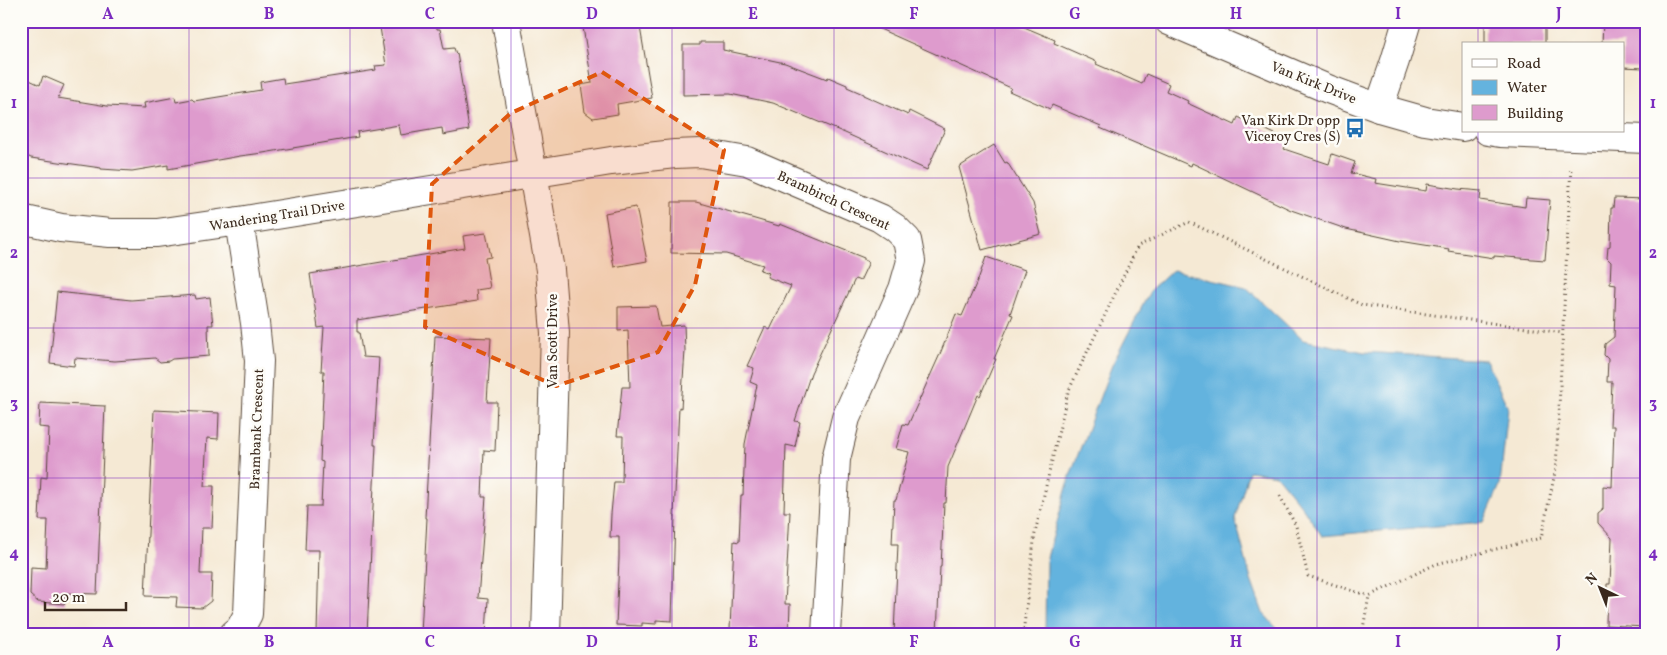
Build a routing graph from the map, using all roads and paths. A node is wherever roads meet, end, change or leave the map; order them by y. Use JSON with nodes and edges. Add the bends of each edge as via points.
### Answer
{"nodes":[{"id":1,"x":506,"y":21,"type":"edge"},
{"id":2,"x":1169,"y":21,"type":"edge"},
{"id":3,"x":1407,"y":21,"type":"edge"},
{"id":4,"x":1379,"y":108,"type":"junction"},
{"id":5,"x":1462,"y":127,"type":"edge"},
{"id":6,"x":1494,"y":132,"type":"edge"},
{"id":7,"x":1646,"y":139,"type":"edge"},
{"id":8,"x":1571,"y":166,"type":"dead end"},
{"id":9,"x":532,"y":173,"type":"junction"},
{"id":10,"x":238,"y":221,"type":"junction"},
{"id":11,"x":22,"y":223,"type":"edge"},
{"id":12,"x":1563,"y":333,"type":"junction"},
{"id":13,"x":1280,"y":496,"type":"dead end"},
{"id":14,"x":1369,"y":596,"type":"junction"},
{"id":15,"x":234,"y":634,"type":"edge"},
{"id":16,"x":546,"y":634,"type":"edge"},
{"id":17,"x":826,"y":634,"type":"edge"},
{"id":18,"x":1023,"y":634,"type":"edge"},
{"id":19,"x":1362,"y":634,"type":"edge"}],
"edges":[{"from":1,"to":9,"type":"street","name":"Van Scott Drive"},
{"from":2,"to":4,"type":"street","name":"Van Kirk Drive","via":[[1328,90]]},
{"from":3,"to":4,"type":"street"},
{"from":4,"to":5,"type":"street","name":"Van Kirk Drive"},
{"from":6,"to":7,"type":"street"},
{"from":8,"to":12,"type":"path"},
{"from":9,"to":10,"type":"street","name":"Wandering Trail Drive"},
{"from":9,"to":16,"type":"street","name":"Van Scott Drive","via":[[550,270],[554,333]]},
{"from":9,"to":17,"type":"street","name":"Brambirch Crescent","via":[[675,154],[723,156],[747,161],[880,218],[907,240],[911,261],[903,289],[846,418],[836,459]]},
{"from":10,"to":11,"type":"street","name":"Wandering Trail Drive","via":[[175,231],[129,233]]},
{"from":10,"to":15,"type":"street","name":"Brambank Crescent","via":[[259,362],[248,614]]},
{"from":12,"to":14,"type":"path","via":[[1556,468],[1541,538],[1436,564]]},
{"from":12,"to":18,"type":"path","via":[[1362,305],[1189,222],[1138,246],[1068,392],[1035,533]]},
{"from":13,"to":14,"type":"path","via":[[1296,526],[1308,576]]},
{"from":14,"to":19,"type":"path"}]}
